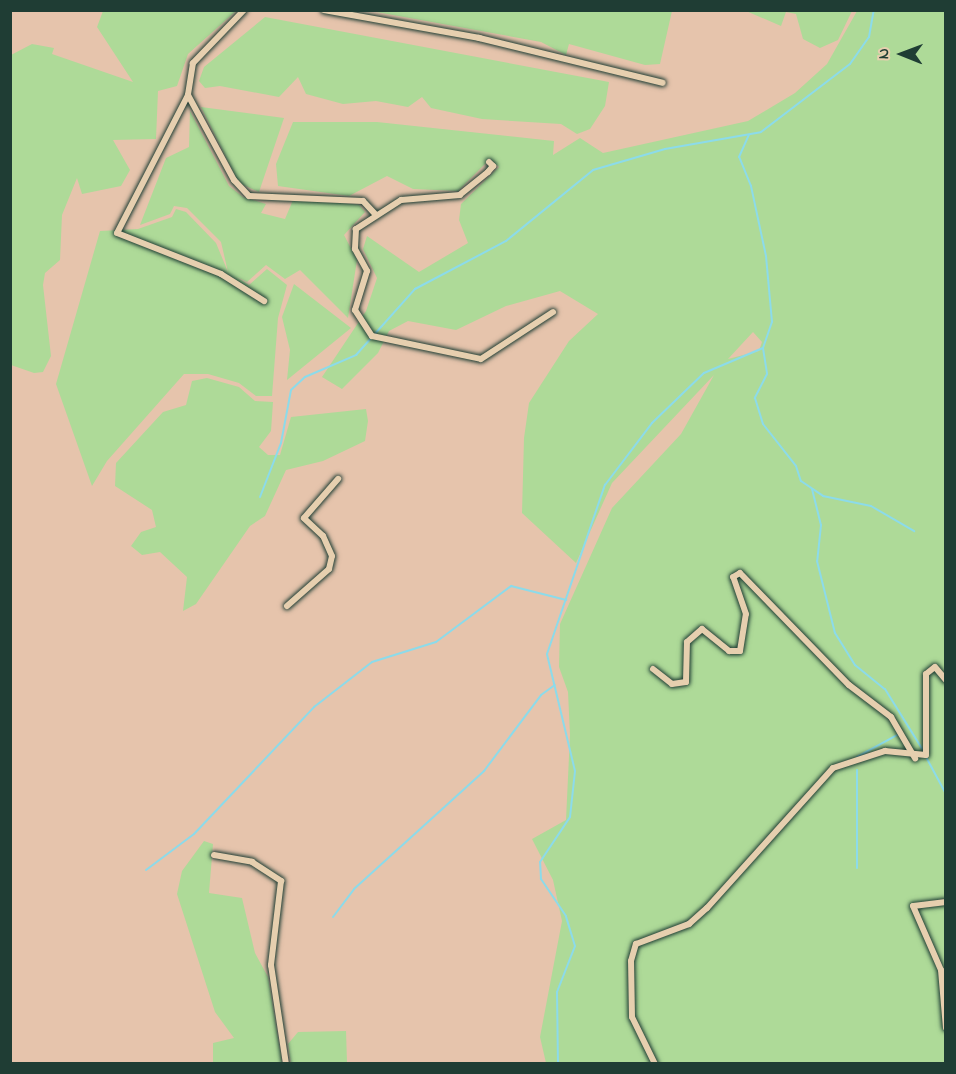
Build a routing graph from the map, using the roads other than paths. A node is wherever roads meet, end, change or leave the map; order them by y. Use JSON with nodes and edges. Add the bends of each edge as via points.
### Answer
{"nodes":[{"id":1,"x":244,"y":10,"type":"edge"},
{"id":2,"x":324,"y":10,"type":"edge"},
{"id":3,"x":663,"y":84,"type":"dead end"},
{"id":4,"x":188,"y":95,"type":"junction"},
{"id":5,"x":489,"y":162,"type":"dead end"},
{"id":6,"x":376,"y":215,"type":"junction"},
{"id":7,"x":264,"y":302,"type":"dead end"},
{"id":8,"x":553,"y":312,"type":"dead end"},
{"id":9,"x":338,"y":479,"type":"dead end"},
{"id":10,"x":287,"y":606,"type":"dead end"},
{"id":11,"x":653,"y":669,"type":"dead end"},
{"id":12,"x":945,"y":680,"type":"edge"},
{"id":13,"x":915,"y":758,"type":"junction"},
{"id":14,"x":214,"y":855,"type":"dead end"},
{"id":15,"x":945,"y":902,"type":"edge"},
{"id":16,"x":945,"y":1028,"type":"edge"},
{"id":17,"x":286,"y":1064,"type":"edge"},
{"id":18,"x":655,"y":1064,"type":"edge"}],
"edges":[{"from":1,"to":4,"type":"street","via":[[193,63]]},
{"from":2,"to":3,"type":"street","via":[[479,38]]},
{"from":4,"to":6,"type":"street","via":[[234,180],[249,196],[363,201]]},
{"from":4,"to":7,"type":"street","via":[[117,232],[221,274]]},
{"from":5,"to":6,"type":"street","via":[[493,166],[488,172],[460,195],[412,197]]},
{"from":6,"to":8,"type":"street","via":[[356,230],[353,240],[367,271],[355,310],[372,336],[481,359]]},
{"from":9,"to":10,"type":"street","via":[[304,518],[323,536],[332,556],[329,569]]},
{"from":11,"to":13,"type":"street","via":[[672,684],[686,682],[687,642],[702,628],[729,651],[740,651],[746,614],[733,577],[741,573],[849,686],[891,717]]},
{"from":12,"to":13,"type":"street","via":[[935,667],[927,671],[930,747],[926,755]]},
{"from":13,"to":18,"type":"street","via":[[885,751],[833,768],[689,924],[641,938],[631,962],[632,1017]]},
{"from":14,"to":17,"type":"street","via":[[252,862],[281,881],[271,965]]},
{"from":15,"to":16,"type":"street","via":[[913,906],[941,970]]}]}
